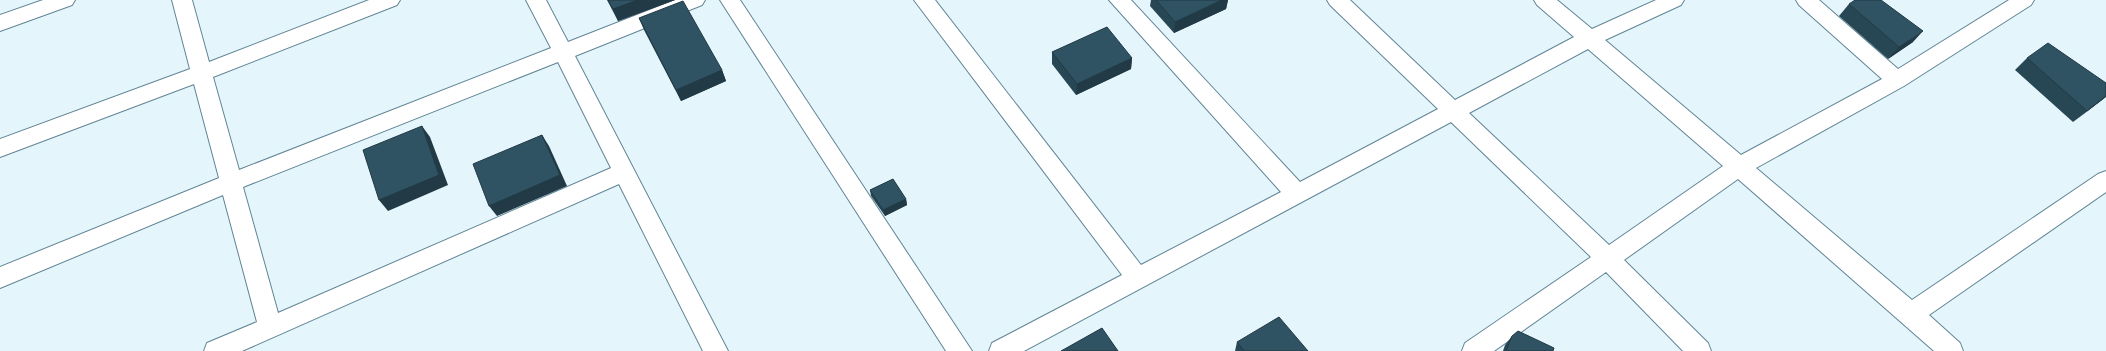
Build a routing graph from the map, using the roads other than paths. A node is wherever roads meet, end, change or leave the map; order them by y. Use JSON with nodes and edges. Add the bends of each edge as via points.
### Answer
{"nodes":[{"id":1,"x":65,"y":0,"type":"edge"},
{"id":2,"x":182,"y":0,"type":"edge"},
{"id":3,"x":390,"y":0,"type":"edge"},
{"id":4,"x":536,"y":0,"type":"edge"},
{"id":5,"x":695,"y":0,"type":"edge"},
{"id":6,"x":730,"y":0,"type":"edge"},
{"id":7,"x":924,"y":0,"type":"edge"},
{"id":8,"x":1119,"y":0,"type":"edge"},
{"id":9,"x":1337,"y":0,"type":"edge"},
{"id":10,"x":1544,"y":0,"type":"edge"},
{"id":11,"x":1674,"y":0,"type":"edge"},
{"id":12,"x":1806,"y":0,"type":"edge"},
{"id":13,"x":2024,"y":0,"type":"edge"},
{"id":14,"x":0,"y":23,"type":"edge"},
{"id":15,"x":1589,"y":39,"type":"junction"},
{"id":16,"x":563,"y":52,"type":"junction"},
{"id":17,"x":202,"y":73,"type":"junction"},
{"id":18,"x":1897,"y":80,"type":"junction"},
{"id":19,"x":1453,"y":111,"type":"junction"},
{"id":20,"x":0,"y":148,"type":"edge"},
{"id":21,"x":1739,"y":167,"type":"junction"},
{"id":22,"x":624,"y":172,"type":"junction"},
{"id":23,"x":2106,"y":180,"type":"edge"},
{"id":24,"x":232,"y":182,"type":"junction"},
{"id":25,"x":1297,"y":194,"type":"junction"},
{"id":26,"x":1608,"y":259,"type":"junction"},
{"id":27,"x":0,"y":278,"type":"edge"},
{"id":28,"x":1138,"y":279,"type":"junction"},
{"id":29,"x":1911,"y":314,"type":"junction"},
{"id":30,"x":270,"y":327,"type":"junction"},
{"id":31,"x":216,"y":351,"type":"edge"},
{"id":32,"x":716,"y":351,"type":"edge"},
{"id":33,"x":960,"y":351,"type":"edge"},
{"id":34,"x":1001,"y":351,"type":"edge"},
{"id":35,"x":1474,"y":351,"type":"edge"},
{"id":36,"x":1699,"y":351,"type":"edge"},
{"id":37,"x":1952,"y":351,"type":"edge"}],
"edges":[{"from":1,"to":14,"type":"street"},
{"from":2,"to":17,"type":"street"},
{"from":3,"to":17,"type":"street"},
{"from":4,"to":16,"type":"street"},
{"from":5,"to":16,"type":"street"},
{"from":6,"to":33,"type":"street"},
{"from":7,"to":28,"type":"street"},
{"from":8,"to":25,"type":"street"},
{"from":9,"to":19,"type":"street"},
{"from":10,"to":15,"type":"street"},
{"from":11,"to":15,"type":"street"},
{"from":12,"to":18,"type":"street"},
{"from":13,"to":18,"type":"street"},
{"from":15,"to":19,"type":"street"},
{"from":15,"to":21,"type":"street"},
{"from":16,"to":22,"type":"street"},
{"from":16,"to":24,"type":"street"},
{"from":17,"to":20,"type":"street"},
{"from":17,"to":24,"type":"street"},
{"from":18,"to":21,"type":"street"},
{"from":19,"to":25,"type":"street"},
{"from":19,"to":26,"type":"street"},
{"from":21,"to":26,"type":"street"},
{"from":21,"to":29,"type":"street"},
{"from":22,"to":30,"type":"street"},
{"from":22,"to":32,"type":"street"},
{"from":23,"to":29,"type":"street"},
{"from":24,"to":27,"type":"street"},
{"from":24,"to":30,"type":"street"},
{"from":25,"to":28,"type":"street"},
{"from":26,"to":35,"type":"street"},
{"from":26,"to":36,"type":"street"},
{"from":28,"to":34,"type":"street"},
{"from":29,"to":37,"type":"street"},
{"from":30,"to":31,"type":"street"}]}
